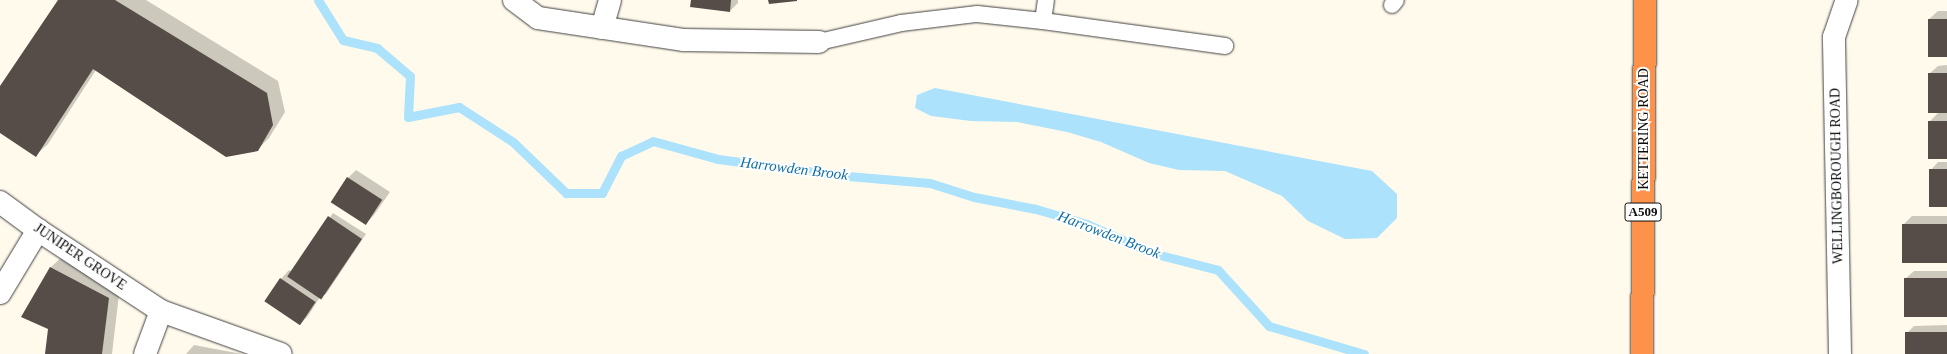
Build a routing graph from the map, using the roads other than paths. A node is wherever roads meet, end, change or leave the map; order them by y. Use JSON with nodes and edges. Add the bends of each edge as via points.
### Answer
{"nodes":[{"id":1,"x":514,"y":0,"type":"edge"},
{"id":2,"x":610,"y":0,"type":"edge"},
{"id":3,"x":1046,"y":0,"type":"edge"},
{"id":4,"x":1645,"y":0,"type":"edge"},
{"id":5,"x":1847,"y":0,"type":"edge"},
{"id":6,"x":1043,"y":21,"type":"junction"},
{"id":7,"x":602,"y":28,"type":"junction"},
{"id":8,"x":819,"y":42,"type":"joint"},
{"id":9,"x":1225,"y":46,"type":"dead end"},
{"id":10,"x":0,"y":202,"type":"edge"},
{"id":11,"x":38,"y":230,"type":"junction"},
{"id":12,"x":0,"y":293,"type":"edge"},
{"id":13,"x":160,"y":311,"type":"junction"},
{"id":14,"x":145,"y":354,"type":"edge"},
{"id":15,"x":281,"y":354,"type":"edge"},
{"id":16,"x":1642,"y":354,"type":"edge"},
{"id":17,"x":1840,"y":354,"type":"edge"}],
"edges":[{"from":1,"to":7,"type":"street","via":[[538,18]]},
{"from":2,"to":7,"type":"street"},
{"from":3,"to":6,"type":"lane"},
{"from":4,"to":16,"type":"highway","name":"KETTERING ROAD","number":"A509"},
{"from":5,"to":17,"type":"street","name":"WELLINGBOROUGH ROAD","via":[[1834,37]]},
{"from":6,"to":8,"type":"lane","via":[[977,14],[900,24]]},
{"from":6,"to":9,"type":"lane"},
{"from":7,"to":8,"type":"street","via":[[684,40]]},
{"from":10,"to":11,"type":"street","name":"JUNIPER GROVE"},
{"from":11,"to":12,"type":"street"},
{"from":11,"to":13,"type":"street","name":"JUNIPER GROVE"},
{"from":13,"to":14,"type":"street"},
{"from":13,"to":15,"type":"street","name":"JUNIPER GROVE"}]}
